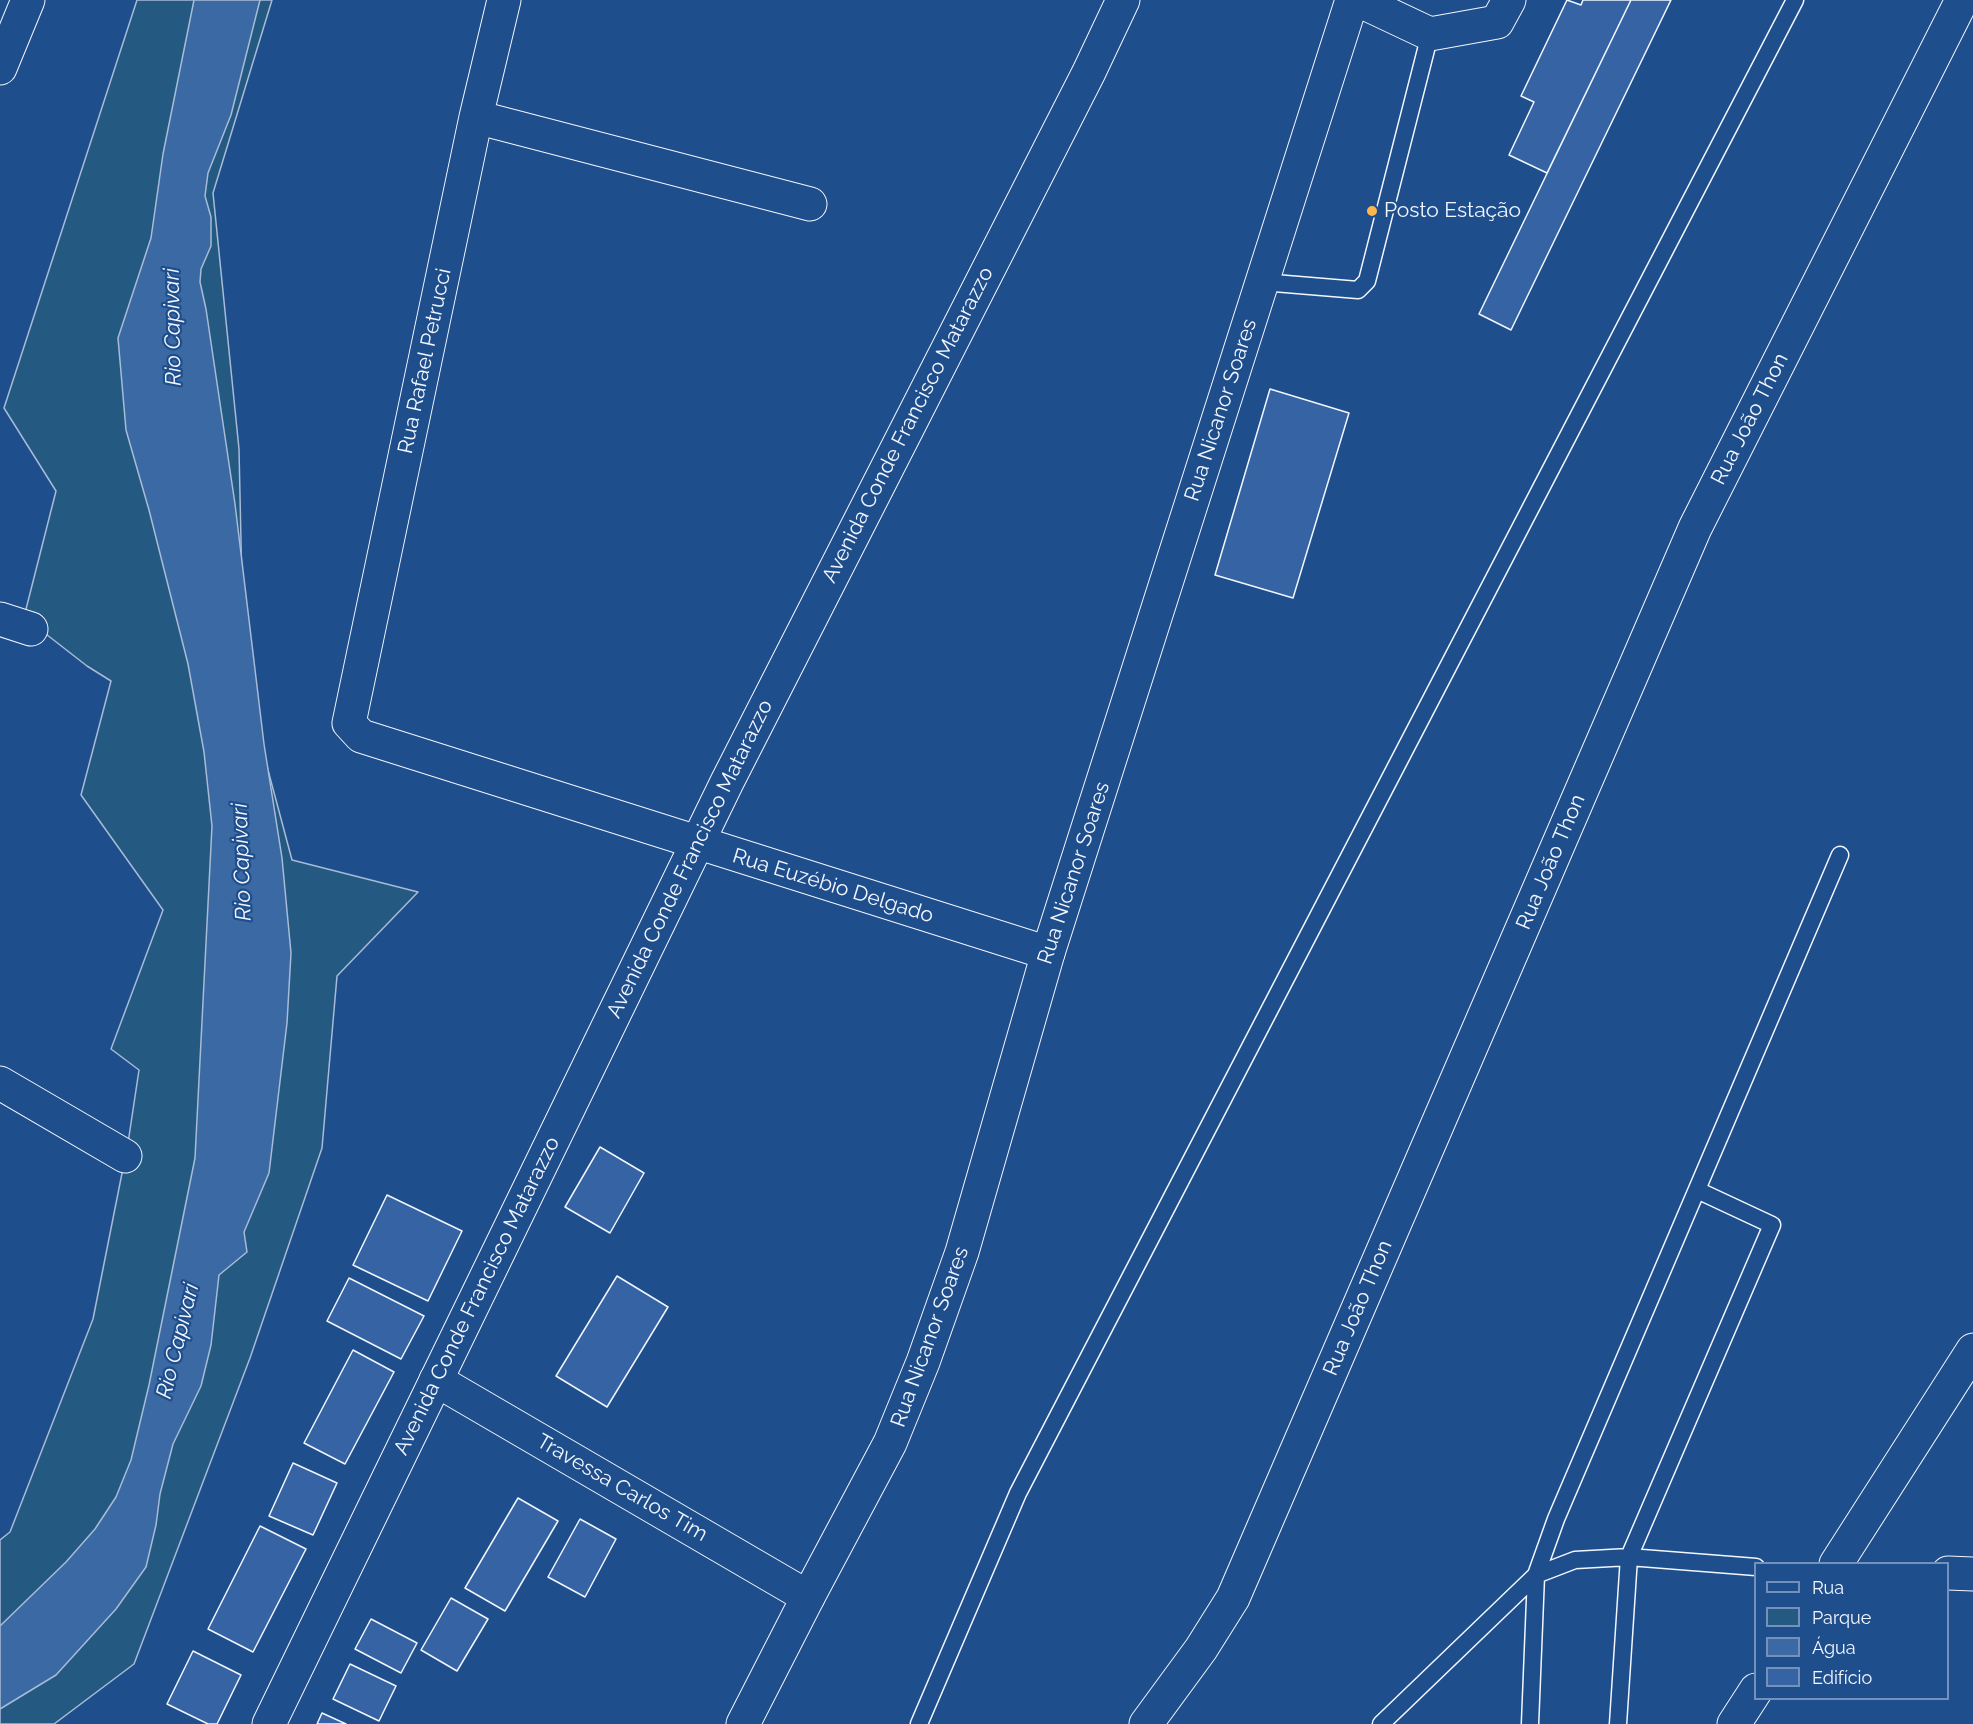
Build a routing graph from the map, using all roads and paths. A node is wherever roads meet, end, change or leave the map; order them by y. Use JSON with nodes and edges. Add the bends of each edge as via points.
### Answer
{"nodes":[{"id":1,"x":28,"y":0,"type":"edge"},
{"id":2,"x":504,"y":0,"type":"edge"},
{"id":3,"x":1123,"y":0,"type":"edge"},
{"id":4,"x":1352,"y":0,"type":"edge"},
{"id":5,"x":1358,"y":0,"type":"edge"},
{"id":6,"x":1509,"y":0,"type":"edge"},
{"id":7,"x":1795,"y":0,"type":"edge"},
{"id":8,"x":1962,"y":0,"type":"edge"},
{"id":9,"x":1430,"y":34,"type":"junction"},
{"id":10,"x":0,"y":68,"type":"edge"},
{"id":11,"x":476,"y":117,"type":"junction"},
{"id":12,"x":810,"y":204,"type":"dead end"},
{"id":13,"x":1262,"y":282,"type":"junction"},
{"id":14,"x":0,"y":619,"type":"edge"},
{"id":15,"x":31,"y":629,"type":"dead end"},
{"id":16,"x":349,"y":723,"type":"joint"},
{"id":17,"x":697,"y":843,"type":"junction"},
{"id":18,"x":1840,"y":855,"type":"dead end"},
{"id":19,"x":1048,"y":953,"type":"junction"},
{"id":20,"x":0,"y":1083,"type":"edge"},
{"id":21,"x":125,"y":1156,"type":"dead end"},
{"id":22,"x":1696,"y":1190,"type":"junction"},
{"id":23,"x":1973,"y":1350,"type":"edge"},
{"id":24,"x":436,"y":1380,"type":"junction"},
{"id":25,"x":1629,"y":1557,"type":"junction"},
{"id":26,"x":1837,"y":1562,"type":"edge"},
{"id":27,"x":1754,"y":1567,"type":"edge"},
{"id":28,"x":1949,"y":1573,"type":"edge"},
{"id":29,"x":1973,"y":1574,"type":"edge"},
{"id":30,"x":1536,"y":1575,"type":"junction"},
{"id":31,"x":808,"y":1597,"type":"junction"},
{"id":32,"x":1754,"y":1692,"type":"edge"},
{"id":33,"x":269,"y":1724,"type":"edge"},
{"id":34,"x":743,"y":1724,"type":"edge"},
{"id":35,"x":919,"y":1724,"type":"edge"},
{"id":36,"x":1146,"y":1724,"type":"edge"},
{"id":37,"x":1381,"y":1724,"type":"edge"},
{"id":38,"x":1530,"y":1724,"type":"edge"},
{"id":39,"x":1618,"y":1724,"type":"edge"},
{"id":40,"x":1734,"y":1724,"type":"edge"}],
"edges":[{"from":1,"to":10,"type":"street"},
{"from":2,"to":11,"type":"street","name":"Rua Rafael Petrucci"},
{"from":3,"to":17,"type":"street","name":"Avenida Conde Francisco Matarazzo"},
{"from":4,"to":13,"type":"street","name":"Rua Nicanor Soares"},
{"from":5,"to":9,"type":"street"},
{"from":6,"to":9,"type":"street","via":[[1497,22]]},
{"from":7,"to":35,"type":"lane","via":[[1018,1493]]},
{"from":8,"to":36,"type":"street","name":"Rua João Thon","via":[[1695,528],[1233,1598]]},
{"from":9,"to":13,"type":"lane","via":[[1367,280],[1358,290]]},
{"from":11,"to":12,"type":"street"},
{"from":11,"to":16,"type":"street","name":"Rua Rafael Petrucci"},
{"from":13,"to":19,"type":"street","name":"Rua Nicanor Soares"},
{"from":14,"to":15,"type":"street"},
{"from":16,"to":17,"type":"street","name":"Rua Euzébio Delgado","via":[[361,736]]},
{"from":17,"to":19,"type":"street","name":"Rua Euzébio Delgado"},
{"from":17,"to":24,"type":"street","name":"Avenida Conde Francisco Matarazzo"},
{"from":18,"to":22,"type":"lane"},
{"from":19,"to":31,"type":"street","name":"Rua Nicanor Soares","via":[[962,1252],[923,1362],[890,1443]]},
{"from":20,"to":21,"type":"street"},
{"from":22,"to":25,"type":"lane","via":[[1772,1225]]},
{"from":22,"to":30,"type":"lane","via":[[1556,1519]]},
{"from":23,"to":26,"type":"street"},
{"from":24,"to":31,"type":"street","name":"Travessa Carlos Tim"},
{"from":24,"to":33,"type":"street","name":"Avenida Conde Francisco Matarazzo"},
{"from":25,"to":27,"type":"lane"},
{"from":25,"to":30,"type":"lane","via":[[1575,1560]]},
{"from":25,"to":39,"type":"lane"},
{"from":28,"to":29,"type":"street"},
{"from":30,"to":37,"type":"lane"},
{"from":30,"to":38,"type":"lane"},
{"from":31,"to":34,"type":"street","name":"Rua Nicanor Soares"},
{"from":32,"to":40,"type":"street"}]}
